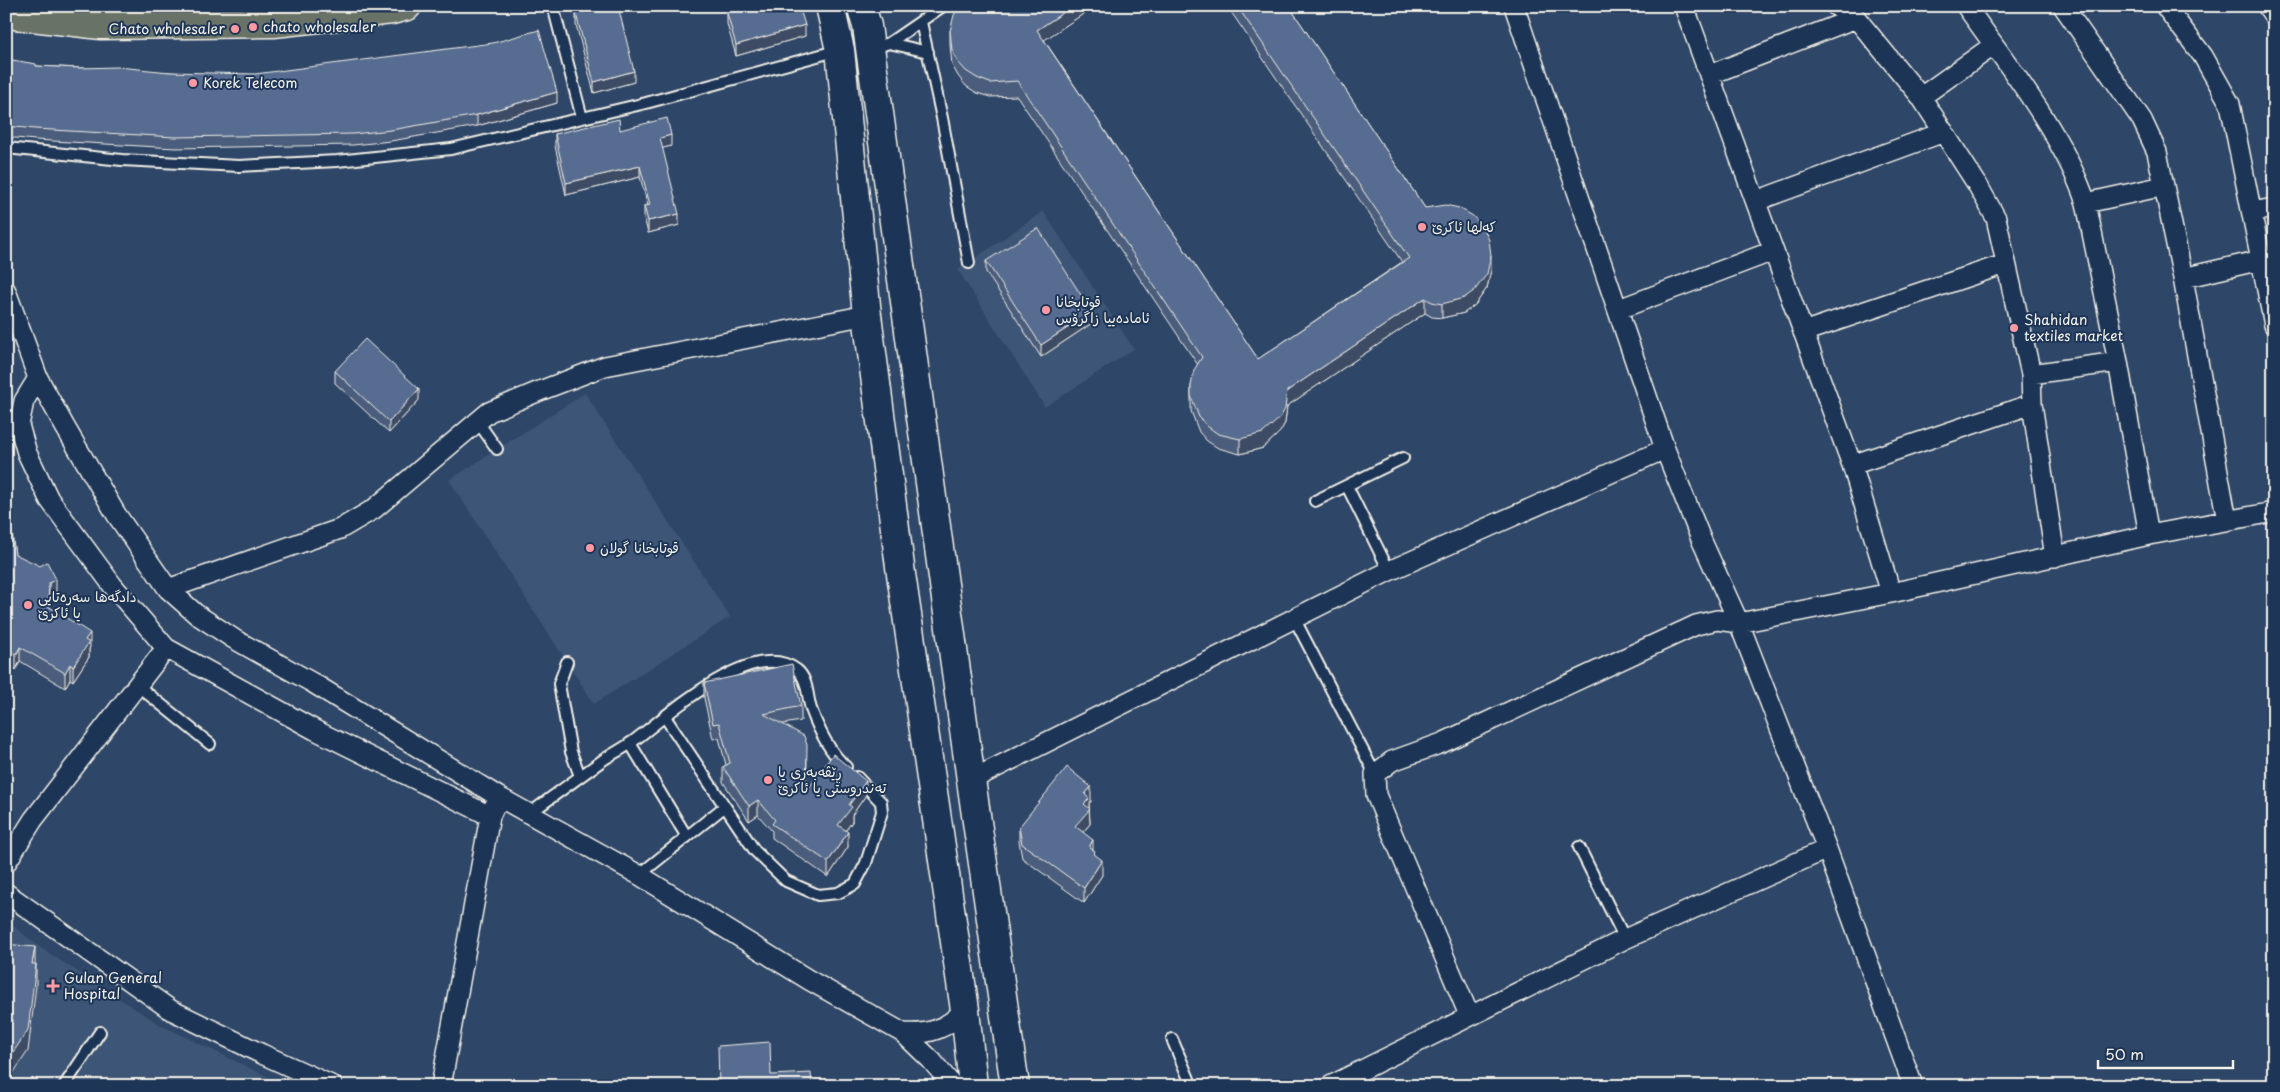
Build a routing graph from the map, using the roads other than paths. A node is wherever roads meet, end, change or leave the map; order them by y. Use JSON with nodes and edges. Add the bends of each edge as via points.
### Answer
{"nodes":[{"id":1,"x":407,"y":6,"type":"edge"},
{"id":2,"x":553,"y":6,"type":"edge"},
{"id":3,"x":830,"y":6,"type":"edge"},
{"id":4,"x":861,"y":6,"type":"edge"},
{"id":5,"x":943,"y":6,"type":"edge"},
{"id":6,"x":1514,"y":6,"type":"edge"},
{"id":7,"x":1684,"y":6,"type":"edge"},
{"id":8,"x":1836,"y":6,"type":"edge"},
{"id":9,"x":1966,"y":6,"type":"edge"},
{"id":10,"x":2064,"y":6,"type":"edge"},
{"id":11,"x":2165,"y":6,"type":"edge"},
{"id":12,"x":2267,"y":6,"type":"edge"},
{"id":13,"x":6,"y":14,"type":"edge"},
{"id":14,"x":2274,"y":16,"type":"edge"},
{"id":15,"x":1856,"y":18,"type":"junction"},
{"id":16,"x":921,"y":22,"type":"junction"},
{"id":17,"x":1994,"y":45,"type":"junction"},
{"id":18,"x":879,"y":46,"type":"junction"},
{"id":19,"x":840,"y":50,"type":"junction"},
{"id":20,"x":928,"y":52,"type":"junction"},
{"id":21,"x":1709,"y":75,"type":"junction"},
{"id":22,"x":1921,"y":97,"type":"junction"},
{"id":23,"x":582,"y":118,"type":"junction"},
{"id":24,"x":1944,"y":132,"type":"junction"},
{"id":25,"x":6,"y":148,"type":"edge"},
{"id":26,"x":2164,"y":186,"type":"junction"},
{"id":27,"x":1756,"y":201,"type":"junction"},
{"id":28,"x":2086,"y":203,"type":"junction"},
{"id":29,"x":2274,"y":208,"type":"edge"},
{"id":30,"x":2252,"y":212,"type":"junction"},
{"id":31,"x":1773,"y":250,"type":"junction"},
{"id":32,"x":2261,"y":260,"type":"junction"},
{"id":33,"x":969,"y":263,"type":"dead end"},
{"id":34,"x":2005,"y":264,"type":"junction"},
{"id":35,"x":2183,"y":278,"type":"junction"},
{"id":36,"x":6,"y":290,"type":"edge"},
{"id":37,"x":1619,"y":309,"type":"junction"},
{"id":38,"x":867,"y":315,"type":"junction"},
{"id":39,"x":2274,"y":325,"type":"edge"},
{"id":40,"x":1803,"y":332,"type":"junction"},
{"id":41,"x":2118,"y":362,"type":"junction"},
{"id":42,"x":2030,"y":374,"type":"junction"},
{"id":43,"x":38,"y":378,"type":"junction"},
{"id":44,"x":2032,"y":404,"type":"junction"},
{"id":45,"x":478,"y":422,"type":"junction"},
{"id":46,"x":497,"y":449,"type":"dead end"},
{"id":47,"x":1665,"y":449,"type":"junction"},
{"id":48,"x":1403,"y":458,"type":"dead end"},
{"id":49,"x":1852,"y":465,"type":"junction"},
{"id":50,"x":1347,"y":486,"type":"junction"},
{"id":51,"x":1315,"y":501,"type":"dead end"},
{"id":52,"x":2274,"y":512,"type":"edge"},
{"id":53,"x":2227,"y":521,"type":"junction"},
{"id":54,"x":2149,"y":535,"type":"junction"},
{"id":55,"x":2055,"y":557,"type":"junction"},
{"id":56,"x":942,"y":569,"type":"junction"},
{"id":57,"x":1389,"y":571,"type":"junction"},
{"id":58,"x":901,"y":574,"type":"junction"},
{"id":59,"x":168,"y":589,"type":"junction"},
{"id":60,"x":1891,"y":593,"type":"junction"},
{"id":61,"x":1294,"y":618,"type":"junction"},
{"id":62,"x":1739,"y":623,"type":"junction"},
{"id":63,"x":166,"y":648,"type":"junction"},
{"id":64,"x":566,"y":662,"type":"dead end"},
{"id":65,"x":137,"y":685,"type":"junction"},
{"id":66,"x":664,"y":717,"type":"junction"},
{"id":67,"x":630,"y":743,"type":"junction"},
{"id":68,"x":210,"y":744,"type":"dead end"},
{"id":69,"x":1375,"y":774,"type":"junction"},
{"id":70,"x":580,"y":776,"type":"junction"},
{"id":71,"x":971,"y":780,"type":"junction"},
{"id":72,"x":499,"y":797,"type":"junction"},
{"id":73,"x":724,"y":807,"type":"junction"},
{"id":74,"x":529,"y":814,"type":"junction"},
{"id":75,"x":490,"y":816,"type":"junction"},
{"id":76,"x":687,"y":837,"type":"junction"},
{"id":77,"x":1579,"y":847,"type":"dead end"},
{"id":78,"x":1827,"y":849,"type":"junction"},
{"id":79,"x":6,"y":862,"type":"edge"},
{"id":80,"x":639,"y":875,"type":"junction"},
{"id":81,"x":6,"y":893,"type":"edge"},
{"id":82,"x":1625,"y":939,"type":"junction"},
{"id":83,"x":965,"y":1010,"type":"junction"},
{"id":84,"x":1470,"y":1015,"type":"junction"},
{"id":85,"x":100,"y":1032,"type":"dead end"},
{"id":86,"x":903,"y":1034,"type":"junction"},
{"id":87,"x":1172,"y":1040,"type":"dead end"},
{"id":88,"x":64,"y":1086,"type":"edge"},
{"id":89,"x":333,"y":1086,"type":"edge"},
{"id":90,"x":441,"y":1086,"type":"edge"},
{"id":91,"x":953,"y":1086,"type":"edge"},
{"id":92,"x":973,"y":1086,"type":"edge"},
{"id":93,"x":1015,"y":1086,"type":"edge"},
{"id":94,"x":1188,"y":1086,"type":"edge"},
{"id":95,"x":1330,"y":1086,"type":"edge"},
{"id":96,"x":1913,"y":1086,"type":"edge"}],
"edges":[{"from":1,"to":13,"type":"highway","via":[[274,23],[101,25]]},
{"from":2,"to":23,"type":"lane"},
{"from":3,"to":19,"type":"street"},
{"from":4,"to":18,"type":"street","via":[[867,26]]},
{"from":5,"to":16,"type":"lane"},
{"from":6,"to":37,"type":"street"},
{"from":7,"to":21,"type":"street"},
{"from":8,"to":15,"type":"street"},
{"from":9,"to":17,"type":"street"},
{"from":10,"to":26,"type":"street","via":[[2142,120],[2157,152]]},
{"from":11,"to":30,"type":"street","via":[[2202,56],[2230,104]]},
{"from":12,"to":14,"type":"street"},
{"from":15,"to":21,"type":"street"},
{"from":15,"to":22,"type":"street"},
{"from":16,"to":18,"type":"lane"},
{"from":16,"to":20,"type":"lane"},
{"from":17,"to":22,"type":"street"},
{"from":17,"to":28,"type":"street","via":[[2041,114],[2080,184]]},
{"from":18,"to":20,"type":"lane"},
{"from":18,"to":56,"type":"street"},
{"from":19,"to":23,"type":"lane"},
{"from":19,"to":38,"type":"street"},
{"from":20,"to":33,"type":"lane"},
{"from":21,"to":27,"type":"street"},
{"from":22,"to":24,"type":"street"},
{"from":23,"to":25,"type":"lane","via":[[451,149],[278,164],[238,166],[122,160]]},
{"from":24,"to":27,"type":"street"},
{"from":24,"to":34,"type":"street","via":[[1996,218]]},
{"from":26,"to":28,"type":"street"},
{"from":26,"to":35,"type":"street"},
{"from":27,"to":31,"type":"street"},
{"from":28,"to":41,"type":"street"},
{"from":29,"to":30,"type":"street"},
{"from":30,"to":32,"type":"street"},
{"from":31,"to":37,"type":"street"},
{"from":31,"to":40,"type":"street"},
{"from":32,"to":35,"type":"street"},
{"from":32,"to":39,"type":"street"},
{"from":34,"to":40,"type":"street"},
{"from":34,"to":42,"type":"street"},
{"from":35,"to":53,"type":"street"},
{"from":36,"to":43,"type":"street"},
{"from":37,"to":47,"type":"street"},
{"from":38,"to":45,"type":"street","via":[[605,366],[489,412]]},
{"from":38,"to":58,"type":"street"},
{"from":40,"to":49,"type":"street"},
{"from":41,"to":42,"type":"street"},
{"from":41,"to":54,"type":"street"},
{"from":42,"to":44,"type":"street"},
{"from":43,"to":59,"type":"street","via":[[116,514]]},
{"from":43,"to":63,"type":"street","via":[[24,401],[19,425],[27,453],[50,499],[113,586]]},
{"from":44,"to":49,"type":"street"},
{"from":44,"to":55,"type":"street"},
{"from":45,"to":46,"type":"lane"},
{"from":45,"to":59,"type":"street","via":[[374,509],[340,529]]},
{"from":47,"to":57,"type":"street"},
{"from":47,"to":62,"type":"street"},
{"from":48,"to":50,"type":"lane"},
{"from":49,"to":60,"type":"street"},
{"from":50,"to":51,"type":"lane"},
{"from":50,"to":57,"type":"lane"},
{"from":52,"to":53,"type":"street"},
{"from":53,"to":54,"type":"street"},
{"from":54,"to":55,"type":"street"},
{"from":55,"to":60,"type":"street"},
{"from":56,"to":58,"type":"street"},
{"from":56,"to":71,"type":"street"},
{"from":57,"to":61,"type":"street"},
{"from":58,"to":83,"type":"street"},
{"from":59,"to":72,"type":"street","via":[[196,614],[234,639],[313,683]]},
{"from":60,"to":62,"type":"street"},
{"from":61,"to":69,"type":"lane"},
{"from":61,"to":71,"type":"street"},
{"from":62,"to":69,"type":"street","via":[[1717,620],[1696,625],[1442,743],[1392,761]]},
{"from":62,"to":78,"type":"street"},
{"from":63,"to":65,"type":"street"},
{"from":63,"to":75,"type":"street","via":[[315,730]]},
{"from":64,"to":70,"type":"lane","via":[[559,684],[571,752]]},
{"from":65,"to":68,"type":"lane"},
{"from":65,"to":79,"type":"street","via":[[33,820]]},
{"from":66,"to":67,"type":"lane"},
{"from":66,"to":73,"type":"lane"},
{"from":66,"to":73,"type":"lane","via":[[711,682],[737,670],[774,662],[788,665],[803,679],[819,730],[842,764],[877,796],[882,812],[866,863],[855,884],[838,893],[818,895],[786,881],[755,851]]},
{"from":67,"to":70,"type":"lane"},
{"from":67,"to":76,"type":"lane"},
{"from":69,"to":84,"type":"street","via":[[1376,795]]},
{"from":70,"to":74,"type":"lane"},
{"from":71,"to":93,"type":"street"},
{"from":72,"to":74,"type":"street"},
{"from":72,"to":75,"type":"street"},
{"from":73,"to":76,"type":"lane"},
{"from":74,"to":80,"type":"street"},
{"from":75,"to":90,"type":"street"},
{"from":76,"to":80,"type":"lane"},
{"from":77,"to":82,"type":"lane"},
{"from":78,"to":82,"type":"street"},
{"from":78,"to":96,"type":"street"},
{"from":80,"to":86,"type":"street"},
{"from":81,"to":89,"type":"street","via":[[171,1010]]},
{"from":82,"to":84,"type":"street"},
{"from":83,"to":86,"type":"street","via":[[937,1031]]},
{"from":83,"to":92,"type":"street"},
{"from":84,"to":95,"type":"street"},
{"from":85,"to":88,"type":"lane"},
{"from":86,"to":91,"type":"street"},
{"from":87,"to":94,"type":"lane","via":[[1189,1079]]}]}
